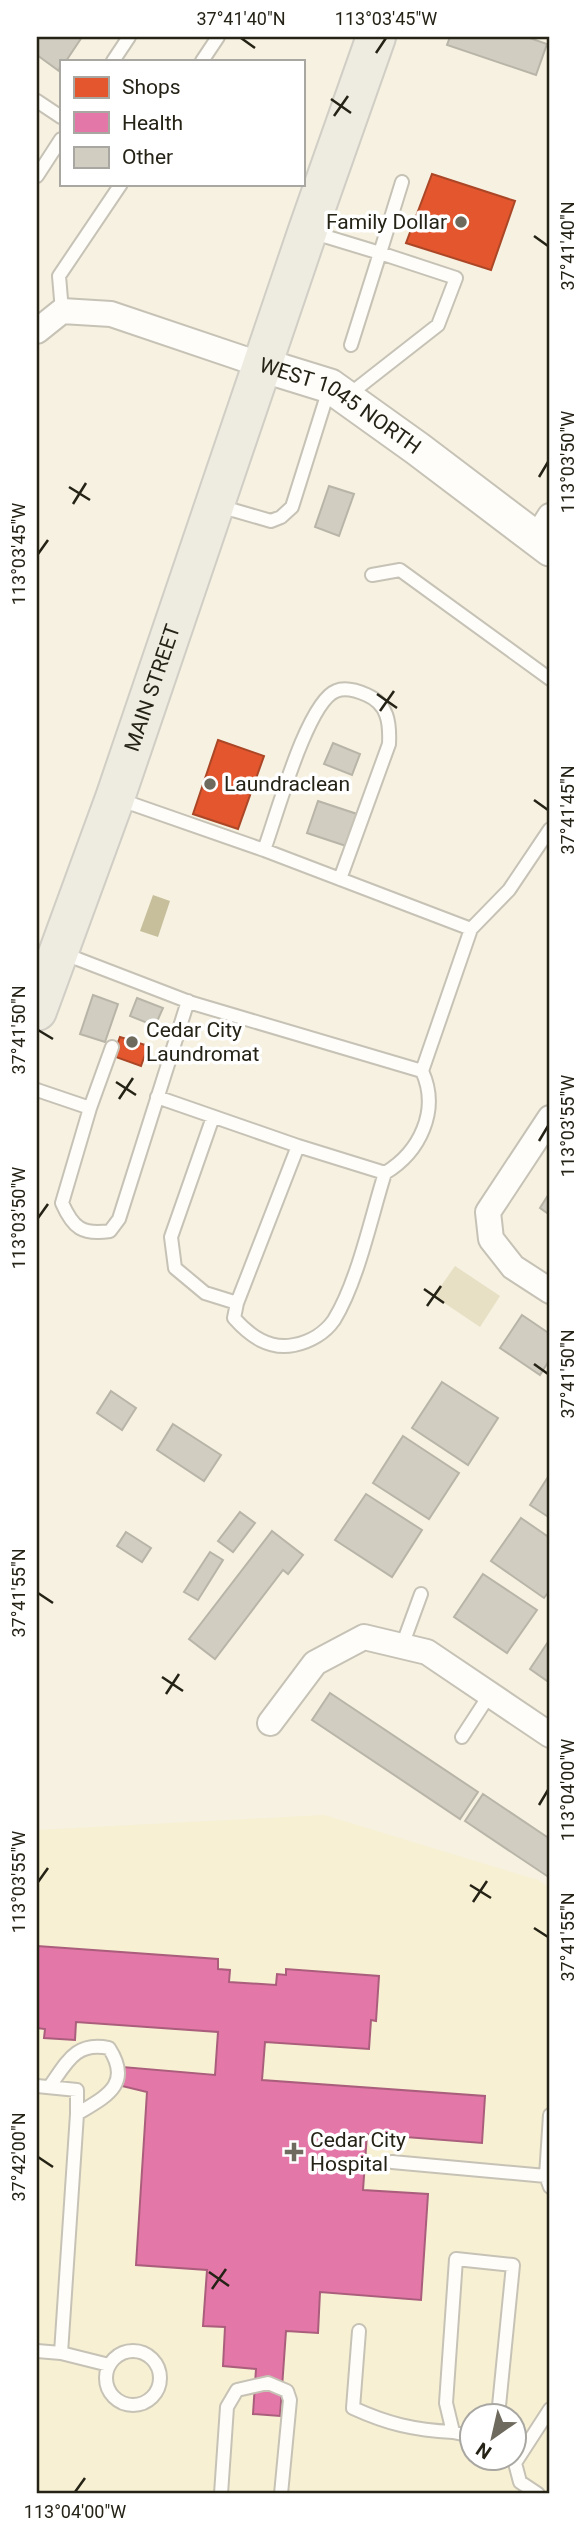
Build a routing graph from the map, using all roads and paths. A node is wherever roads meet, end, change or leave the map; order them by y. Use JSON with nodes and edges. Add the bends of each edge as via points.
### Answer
{"nodes":[{"id":1,"x":129,"y":37,"type":"edge"},
{"id":2,"x":218,"y":37,"type":"edge"},
{"id":3,"x":376,"y":37,"type":"edge"},
{"id":4,"x":114,"y":60,"type":"edge"},
{"id":5,"x":203,"y":60,"type":"edge"},
{"id":6,"x":37,"y":101,"type":"edge"},
{"id":7,"x":60,"y":116,"type":"edge"},
{"id":8,"x":60,"y":141,"type":"edge"},
{"id":9,"x":37,"y":176,"type":"edge"},
{"id":10,"x":402,"y":182,"type":"dead end"},
{"id":11,"x":120,"y":186,"type":"edge"},
{"id":12,"x":314,"y":213,"type":"junction"},
{"id":13,"x":380,"y":253,"type":"junction"},
{"id":14,"x":62,"y":311,"type":"junction"},
{"id":15,"x":37,"y":331,"type":"edge"},
{"id":16,"x":351,"y":345,"type":"dead end"},
{"id":17,"x":262,"y":365,"type":"junction"},
{"id":18,"x":337,"y":391,"type":"junction"},
{"id":19,"x":215,"y":505,"type":"junction"},
{"id":20,"x":545,"y":535,"type":"edge"},
{"id":21,"x":372,"y":575,"type":"dead end"},
{"id":22,"x":550,"y":679,"type":"edge"},
{"id":23,"x":115,"y":798,"type":"junction"},
{"id":24,"x":550,"y":829,"type":"edge"},
{"id":25,"x":264,"y":850,"type":"junction"},
{"id":26,"x":340,"y":879,"type":"junction"},
{"id":27,"x":471,"y":929,"type":"junction"},
{"id":28,"x":58,"y":951,"type":"junction"},
{"id":29,"x":188,"y":1002,"type":"junction"},
{"id":30,"x":37,"y":1011,"type":"edge"},
{"id":31,"x":112,"y":1047,"type":"dead end"},
{"id":32,"x":422,"y":1071,"type":"junction"},
{"id":33,"x":37,"y":1090,"type":"edge"},
{"id":34,"x":157,"y":1097,"type":"junction"},
{"id":35,"x":90,"y":1108,"type":"junction"},
{"id":36,"x":213,"y":1117,"type":"junction"},
{"id":37,"x":550,"y":1118,"type":"edge"},
{"id":38,"x":298,"y":1146,"type":"junction"},
{"id":39,"x":385,"y":1173,"type":"junction"},
{"id":40,"x":550,"y":1291,"type":"edge"},
{"id":41,"x":237,"y":1303,"type":"junction"},
{"id":42,"x":421,"y":1594,"type":"dead end"},
{"id":43,"x":402,"y":1646,"type":"junction"},
{"id":44,"x":490,"y":1694,"type":"junction"},
{"id":45,"x":270,"y":1723,"type":"dead end"},
{"id":46,"x":550,"y":1735,"type":"edge"},
{"id":47,"x":462,"y":1737,"type":"dead end"},
{"id":48,"x":43,"y":2086,"type":"edge"},
{"id":49,"x":77,"y":2114,"type":"junction"},
{"id":50,"x":550,"y":2115,"type":"edge"},
{"id":51,"x":392,"y":2162,"type":"dead end"},
{"id":52,"x":548,"y":2181,"type":"edge"},
{"id":53,"x":359,"y":2331,"type":"dead end"},
{"id":54,"x":37,"y":2351,"type":"edge"},
{"id":55,"x":61,"y":2353,"type":"junction"},
{"id":56,"x":109,"y":2365,"type":"junction"},
{"id":57,"x":499,"y":2402,"type":"edge"},
{"id":58,"x":550,"y":2409,"type":"edge"},
{"id":59,"x":453,"y":2432,"type":"junction"},
{"id":60,"x":458,"y":2433,"type":"edge"},
{"id":61,"x":528,"y":2440,"type":"edge"},
{"id":62,"x":517,"y":2472,"type":"edge"},
{"id":63,"x":221,"y":2494,"type":"edge"},
{"id":64,"x":281,"y":2494,"type":"edge"},
{"id":65,"x":538,"y":2494,"type":"edge"}],
"edges":[{"from":1,"to":4,"type":"lane"},
{"from":2,"to":5,"type":"lane"},
{"from":3,"to":12,"type":"main road"},
{"from":6,"to":7,"type":"lane"},
{"from":8,"to":9,"type":"lane"},
{"from":10,"to":13,"type":"lane"},
{"from":11,"to":14,"type":"lane","via":[[59,276]]},
{"from":12,"to":13,"type":"lane"},
{"from":12,"to":17,"type":"main road","name":"MAIN STREET"},
{"from":13,"to":16,"type":"lane"},
{"from":13,"to":18,"type":"lane","via":[[456,278],[438,325]]},
{"from":14,"to":15,"type":"street"},
{"from":14,"to":17,"type":"street","name":"WEST 1045 NORTH","via":[[111,314]]},
{"from":17,"to":18,"type":"main road","name":"WEST 1045 NORTH"},
{"from":17,"to":19,"type":"main road","name":"MAIN STREET"},
{"from":18,"to":19,"type":"lane","via":[[292,507],[271,521]]},
{"from":18,"to":20,"type":"main road","name":"WEST 1045 NORTH"},
{"from":19,"to":23,"type":"main road","name":"MAIN STREET"},
{"from":21,"to":22,"type":"lane","via":[[400,570]]},
{"from":23,"to":25,"type":"lane"},
{"from":23,"to":28,"type":"main road","name":"MAIN STREET"},
{"from":24,"to":27,"type":"lane","via":[[509,890]]},
{"from":25,"to":26,"type":"lane"},
{"from":25,"to":26,"type":"lane","via":[[315,711],[337,690],[357,691],[377,699],[390,720],[389,744]]},
{"from":26,"to":27,"type":"lane"},
{"from":27,"to":32,"type":"lane"},
{"from":28,"to":29,"type":"lane"},
{"from":28,"to":30,"type":"main road","name":"MAIN STREET"},
{"from":29,"to":32,"type":"lane"},
{"from":29,"to":34,"type":"lane"},
{"from":31,"to":35,"type":"lane"},
{"from":32,"to":39,"type":"lane","via":[[431,1101],[427,1118],[405,1158]]},
{"from":33,"to":35,"type":"lane"},
{"from":34,"to":35,"type":"lane","via":[[119,1219],[110,1231],[81,1230],[69,1220],[62,1203]]},
{"from":34,"to":36,"type":"lane"},
{"from":36,"to":38,"type":"lane"},
{"from":36,"to":41,"type":"lane","via":[[172,1237],[175,1268],[205,1293]]},
{"from":37,"to":40,"type":"street","via":[[488,1212],[491,1239],[513,1267]]},
{"from":38,"to":39,"type":"lane"},
{"from":38,"to":41,"type":"lane"},
{"from":39,"to":41,"type":"lane","via":[[351,1283],[333,1320],[321,1333],[281,1348],[263,1342],[234,1318]]},
{"from":42,"to":43,"type":"lane"},
{"from":43,"to":44,"type":"street","via":[[428,1652]]},
{"from":43,"to":45,"type":"street","via":[[364,1637],[315,1663]]},
{"from":44,"to":46,"type":"street"},
{"from":44,"to":47,"type":"lane"},
{"from":48,"to":49,"type":"lane","via":[[77,2090]]},
{"from":48,"to":49,"type":"lane","via":[[80,2048],[109,2048],[118,2076],[112,2093]]},
{"from":49,"to":55,"type":"lane"},
{"from":50,"to":52,"type":"lane"},
{"from":51,"to":52,"type":"lane"},
{"from":53,"to":59,"type":"lane","via":[[353,2408],[418,2430]]},
{"from":54,"to":55,"type":"lane"},
{"from":55,"to":56,"type":"lane"},
{"from":56,"to":56,"type":"lane","via":[[108,2390],[120,2403],[145,2403],[157,2391],[159,2373],[150,2357],[132,2351]]},
{"from":57,"to":59,"type":"lane","via":[[513,2264],[456,2259],[446,2403]]},
{"from":58,"to":61,"type":"lane"},
{"from":59,"to":60,"type":"lane"},
{"from":62,"to":65,"type":"lane","via":[[520,2482]]},
{"from":63,"to":64,"type":"lane","via":[[227,2407],[237,2390],[268,2383],[287,2391],[290,2400]]}]}
